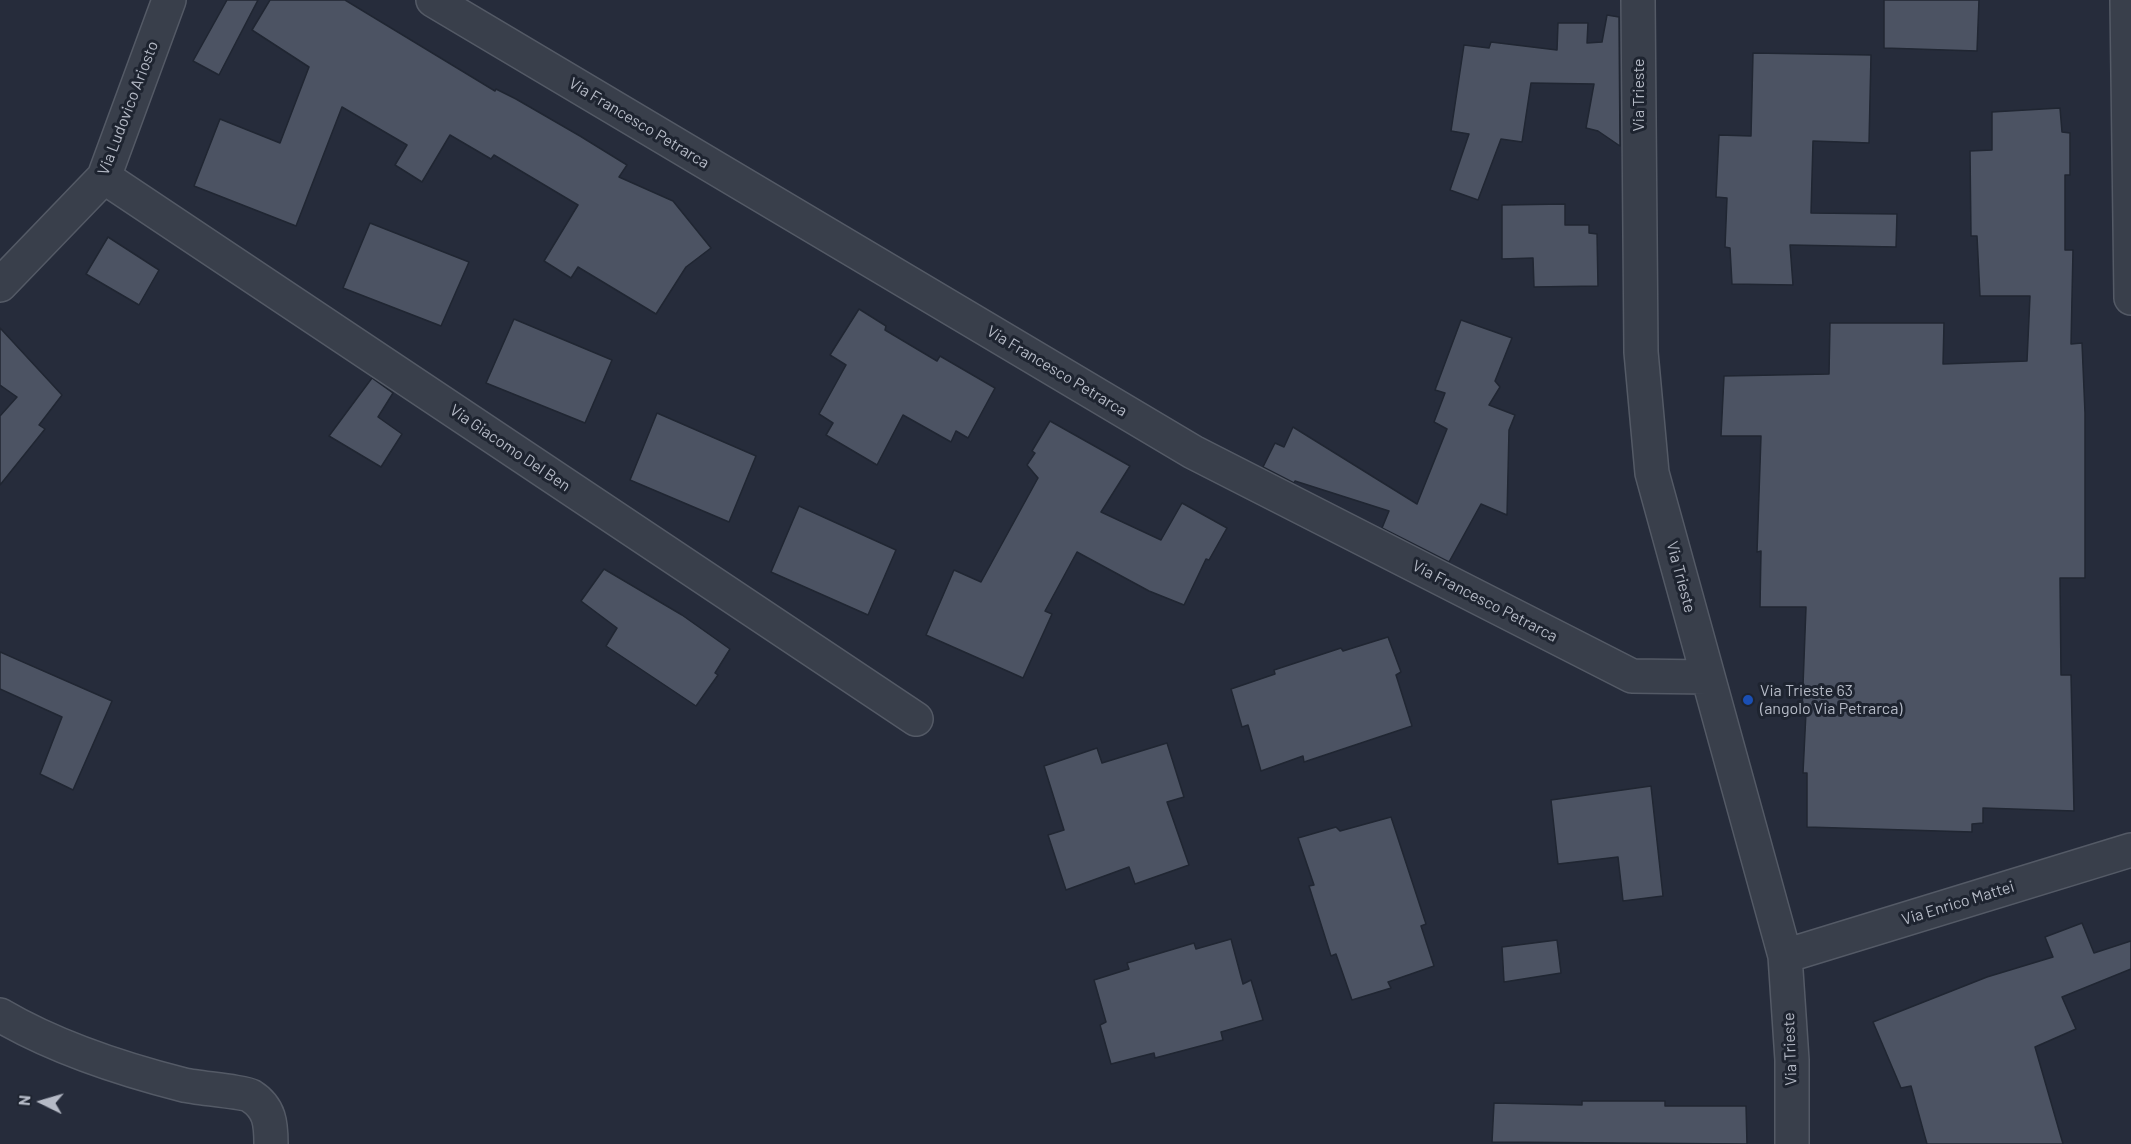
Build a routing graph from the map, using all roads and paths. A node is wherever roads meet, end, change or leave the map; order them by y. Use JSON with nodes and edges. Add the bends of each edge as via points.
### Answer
{"nodes":[{"id":1,"x":169,"y":0,"type":"edge"},
{"id":2,"x":433,"y":0,"type":"edge"},
{"id":3,"x":1638,"y":0,"type":"edge"},
{"id":4,"x":2127,"y":0,"type":"edge"},
{"id":5,"x":104,"y":177,"type":"junction"},
{"id":6,"x":0,"y":285,"type":"edge"},
{"id":7,"x":2131,"y":298,"type":"edge"},
{"id":8,"x":1708,"y":677,"type":"junction"},
{"id":9,"x":916,"y":719,"type":"dead end"},
{"id":10,"x":2131,"y":850,"type":"edge"},
{"id":11,"x":1785,"y":956,"type":"junction"},
{"id":12,"x":0,"y":1015,"type":"edge"},
{"id":13,"x":271,"y":1144,"type":"edge"},
{"id":14,"x":1792,"y":1144,"type":"edge"}],
"edges":[{"from":1,"to":5,"type":"street","name":"Via Ludovico Ariosto"},
{"from":2,"to":8,"type":"street","name":"Via Francesco Petrarca","via":[[1193,452],[1632,676]]},
{"from":3,"to":8,"type":"street","name":"Via Trieste","via":[[1641,352],[1652,473]]},
{"from":4,"to":7,"type":"street"},
{"from":5,"to":6,"type":"street","name":"Via Ludovico Ariosto"},
{"from":5,"to":9,"type":"street","name":"Via Giacomo Del Ben"},
{"from":8,"to":11,"type":"street","name":"Via Trieste"},
{"from":10,"to":11,"type":"street","name":"Via Enrico Mattei"},
{"from":11,"to":14,"type":"street","name":"Via Trieste","via":[[1792,1060]]},
{"from":12,"to":13,"type":"street","via":[[129,1070],[191,1087],[250,1095],[267,1110]]}]}
